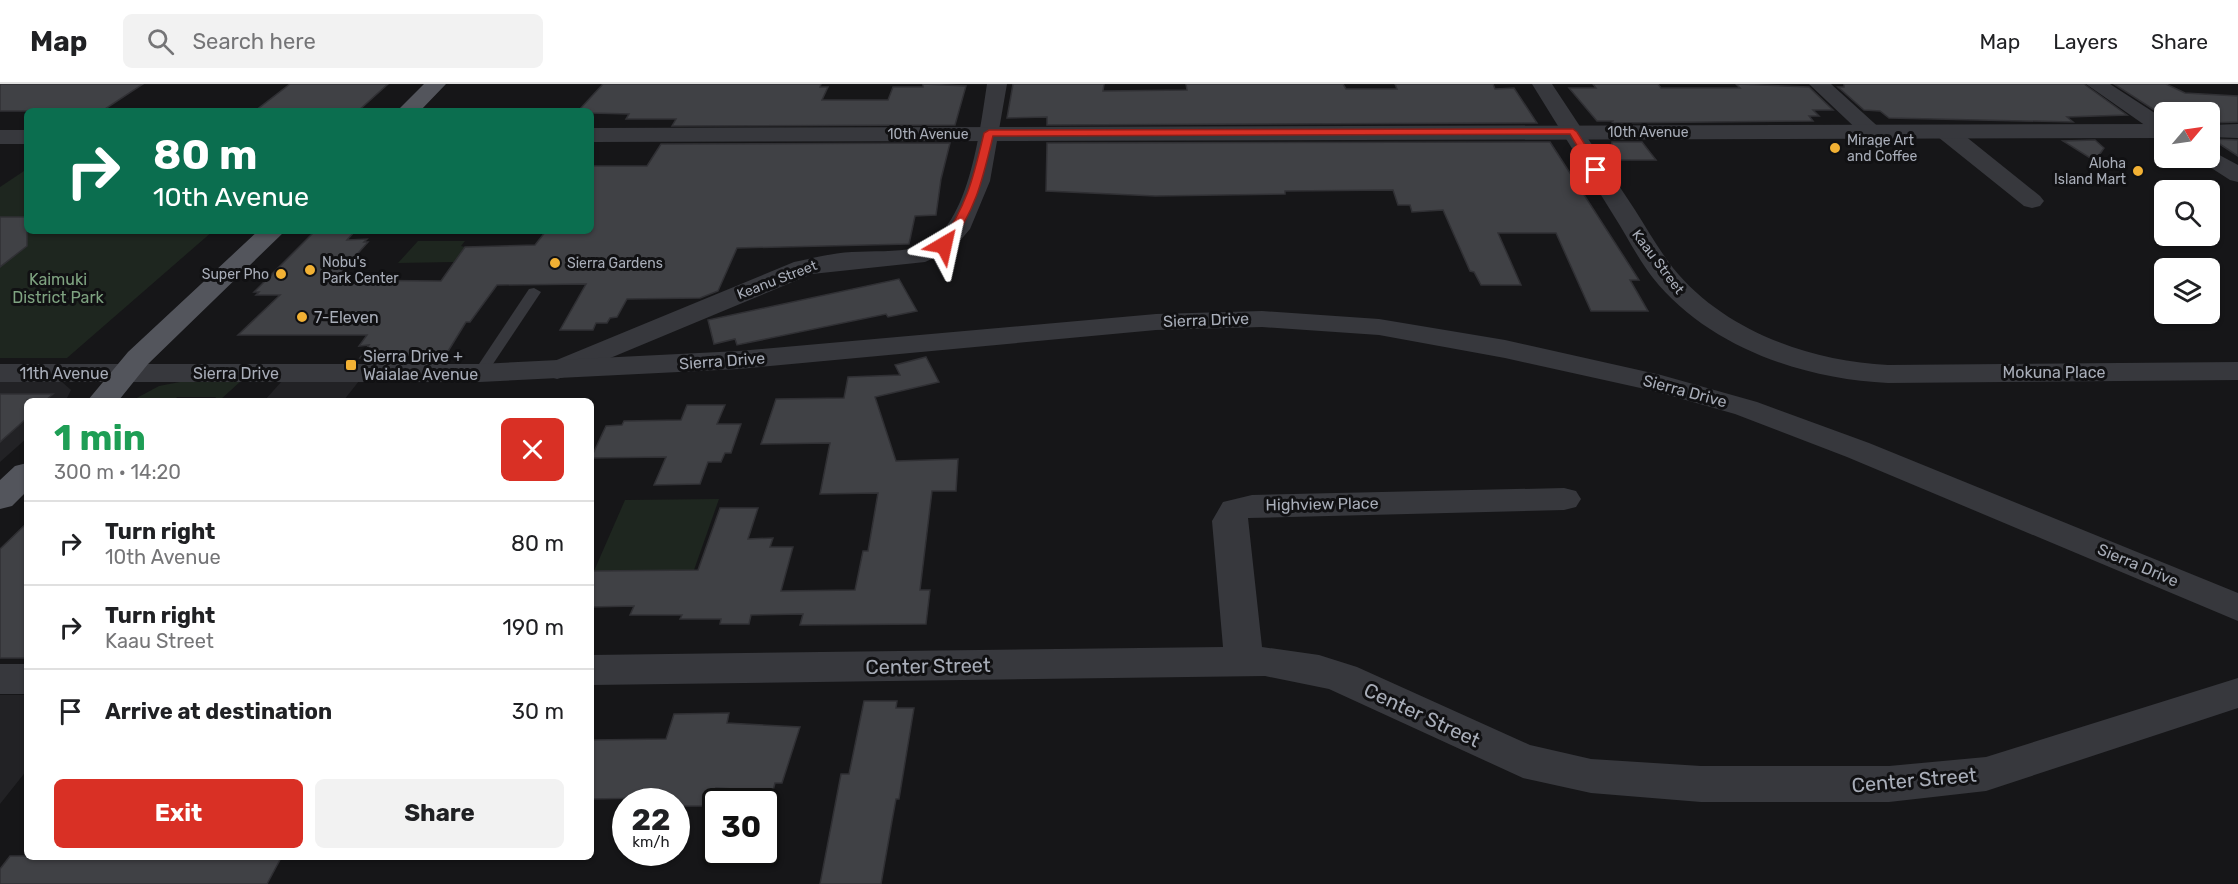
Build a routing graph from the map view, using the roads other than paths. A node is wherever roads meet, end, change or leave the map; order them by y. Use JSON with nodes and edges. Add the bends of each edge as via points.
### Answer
{"nodes":[{"id":1,"x":436,"y":84,"type":"edge"},
{"id":2,"x":997,"y":84,"type":"edge"},
{"id":3,"x":1542,"y":84,"type":"edge"},
{"id":4,"x":1819,"y":84,"type":"edge"},
{"id":5,"x":2096,"y":84,"type":"edge"},
{"id":6,"x":411,"y":108,"type":"edge"},
{"id":7,"x":2154,"y":122,"type":"edge"},
{"id":8,"x":2154,"y":129,"type":"edge"},
{"id":9,"x":2220,"y":131,"type":"edge"},
{"id":10,"x":2238,"y":131,"type":"edge"},
{"id":11,"x":1573,"y":132,"type":"junction"},
{"id":12,"x":1873,"y":132,"type":"junction"},
{"id":13,"x":1946,"y":132,"type":"junction"},
{"id":14,"x":989,"y":133,"type":"junction"},
{"id":15,"x":594,"y":135,"type":"edge"},
{"id":16,"x":0,"y":137,"type":"edge"},
{"id":17,"x":24,"y":137,"type":"edge"},
{"id":18,"x":2220,"y":163,"type":"edge"},
{"id":19,"x":2238,"y":175,"type":"edge"},
{"id":20,"x":2032,"y":201,"type":"dead end"},
{"id":21,"x":270,"y":234,"type":"edge"},
{"id":22,"x":534,"y":292,"type":"dead end"},
{"id":23,"x":557,"y":370,"type":"junction"},
{"id":24,"x":2238,"y":371,"type":"edge"},
{"id":25,"x":127,"y":372,"type":"junction"},
{"id":26,"x":0,"y":373,"type":"edge"},
{"id":27,"x":480,"y":373,"type":"junction"},
{"id":28,"x":1870,"y":373,"type":"joint"},
{"id":29,"x":105,"y":398,"type":"edge"},
{"id":30,"x":24,"y":476,"type":"edge"},
{"id":31,"x":0,"y":498,"type":"edge"},
{"id":32,"x":1564,"y":499,"type":"dead end"},
{"id":33,"x":2238,"y":608,"type":"edge"},
{"id":34,"x":1244,"y":661,"type":"junction"},
{"id":35,"x":594,"y":670,"type":"edge"},
{"id":36,"x":0,"y":679,"type":"edge"},
{"id":37,"x":24,"y":679,"type":"edge"},
{"id":38,"x":2238,"y":693,"type":"edge"}],
"edges":[{"from":1,"to":6,"type":"main road"},
{"from":2,"to":14,"type":"street","name":"Keanu Street"},
{"from":3,"to":11,"type":"street","name":"Kaau Street"},
{"from":4,"to":12,"type":"street"},
{"from":5,"to":7,"type":"street"},
{"from":8,"to":13,"type":"street","name":"10th Avenue"},
{"from":9,"to":10,"type":"street"},
{"from":11,"to":12,"type":"street","name":"10th Avenue"},
{"from":11,"to":14,"type":"street","name":"10th Avenue"},
{"from":11,"to":28,"type":"street","name":"Kaau Street","via":[[1649,254],[1684,296],[1708,316],[1769,348],[1804,361]]},
{"from":12,"to":13,"type":"street","name":"10th Avenue"},
{"from":13,"to":20,"type":"street"},
{"from":14,"to":15,"type":"street","name":"10th Avenue"},
{"from":14,"to":23,"type":"street","name":"Keanu Street","via":[[970,203],[956,231],[941,248],[915,255],[841,259],[803,268]]},
{"from":16,"to":17,"type":"street"},
{"from":18,"to":19,"type":"street"},
{"from":21,"to":25,"type":"main road"},
{"from":22,"to":27,"type":"lane"},
{"from":23,"to":27,"type":"street","name":"Sierra Drive"},
{"from":23,"to":33,"type":"street","name":"Sierra Drive","via":[[810,354],[1156,322],[1262,319],[1389,329],[1505,349],[1661,384],[1746,408],[1858,450]]},
{"from":24,"to":28,"type":"street","name":"Mokuna Place"},
{"from":25,"to":26,"type":"street","name":"11th Avenue"},
{"from":25,"to":27,"type":"street","name":"Sierra Drive"},
{"from":25,"to":29,"type":"main road"},
{"from":30,"to":31,"type":"main road"},
{"from":32,"to":34,"type":"street","name":"Highview Place","via":[[1252,506],[1235,510],[1229,521]]},
{"from":34,"to":35,"type":"street","name":"Center Street"},
{"from":34,"to":38,"type":"street","name":"Center Street","via":[[1291,665],[1343,678],[1533,764],[1632,781],[1701,784],[1855,785],[1986,774]]},
{"from":36,"to":37,"type":"street"}]}
